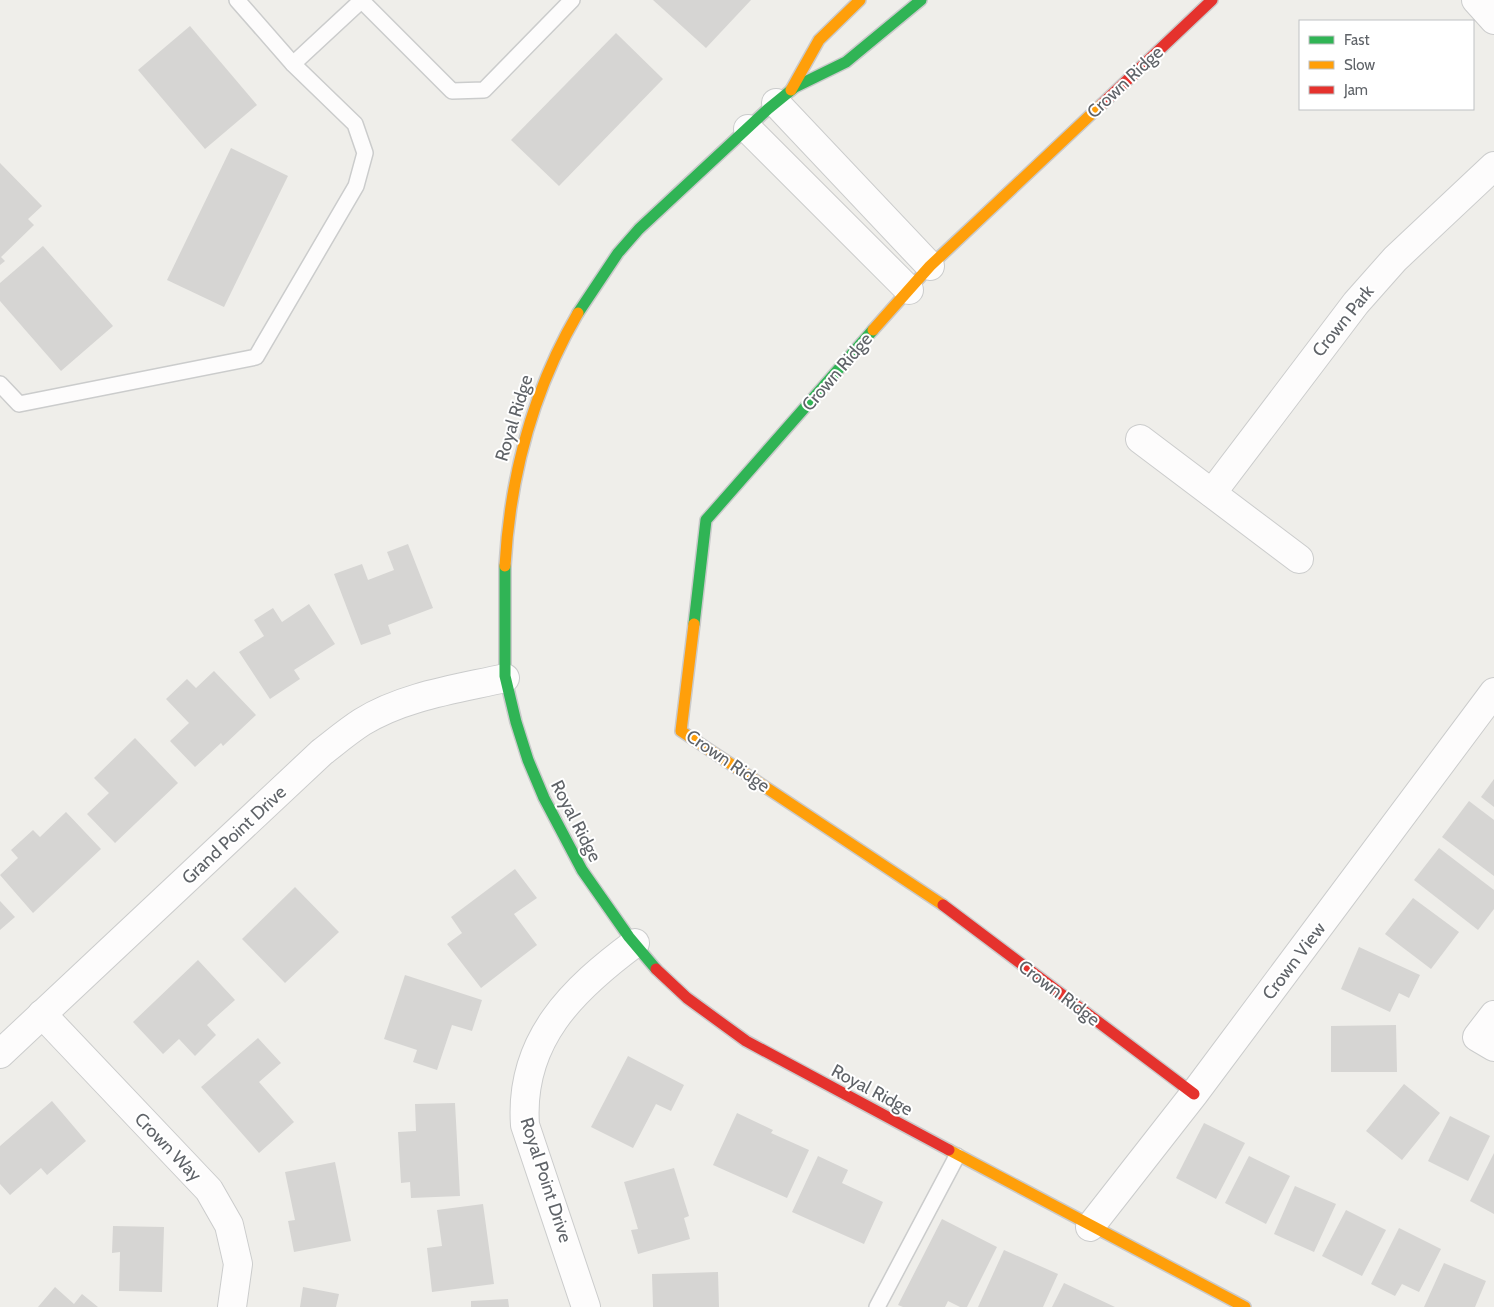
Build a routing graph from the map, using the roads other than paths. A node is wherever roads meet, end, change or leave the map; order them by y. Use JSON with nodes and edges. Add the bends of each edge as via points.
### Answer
{"nodes":[{"id":1,"x":237,"y":0,"type":"edge"},
{"id":2,"x":361,"y":0,"type":"edge"},
{"id":3,"x":572,"y":0,"type":"edge"},
{"id":4,"x":860,"y":0,"type":"edge"},
{"id":5,"x":921,"y":0,"type":"edge"},
{"id":6,"x":1212,"y":0,"type":"edge"},
{"id":7,"x":1476,"y":0,"type":"edge"},
{"id":8,"x":1494,"y":20,"type":"edge"},
{"id":9,"x":293,"y":64,"type":"junction"},
{"id":10,"x":783,"y":96,"type":"junction"},
{"id":11,"x":748,"y":129,"type":"junction"},
{"id":12,"x":1494,"y":166,"type":"edge"},
{"id":13,"x":930,"y":266,"type":"junction"},
{"id":14,"x":909,"y":290,"type":"junction"},
{"id":15,"x":0,"y":384,"type":"edge"},
{"id":16,"x":1140,"y":439,"type":"dead end"},
{"id":17,"x":1212,"y":493,"type":"junction"},
{"id":18,"x":1299,"y":559,"type":"dead end"},
{"id":19,"x":504,"y":678,"type":"junction"},
{"id":20,"x":1494,"y":692,"type":"edge"},
{"id":21,"x":635,"y":942,"type":"junction"},
{"id":22,"x":42,"y":1014,"type":"junction"},
{"id":23,"x":1494,"y":1016,"type":"edge"},
{"id":24,"x":1485,"y":1042,"type":"edge"},
{"id":25,"x":0,"y":1054,"type":"edge"},
{"id":26,"x":1194,"y":1094,"type":"junction"},
{"id":27,"x":957,"y":1156,"type":"junction"},
{"id":28,"x":1090,"y":1227,"type":"junction"},
{"id":29,"x":232,"y":1307,"type":"edge"},
{"id":30,"x":586,"y":1307,"type":"edge"},
{"id":31,"x":877,"y":1307,"type":"edge"},
{"id":32,"x":1245,"y":1307,"type":"edge"}],
"edges":[{"from":1,"to":9,"type":"lane"},
{"from":2,"to":3,"type":"lane","via":[[452,91],[484,90]]},
{"from":2,"to":9,"type":"lane"},
{"from":4,"to":10,"type":"street","name":"Royal Ridge","via":[[819,40]]},
{"from":5,"to":10,"type":"street","name":"Royal Ridge","via":[[845,63]]},
{"from":6,"to":13,"type":"street","name":"Crown Ridge"},
{"from":7,"to":8,"type":"street"},
{"from":9,"to":15,"type":"lane","via":[[355,124],[365,153],[356,186],[256,357],[19,404]]},
{"from":10,"to":11,"type":"street","name":"Royal Ridge"},
{"from":10,"to":13,"type":"street"},
{"from":11,"to":14,"type":"street"},
{"from":11,"to":19,"type":"street","name":"Royal Ridge","via":[[657,212],[620,251],[588,294],[561,341],[539,390],[522,441],[509,502],[503,587]]},
{"from":12,"to":17,"type":"street","name":"Crown Park","via":[[1395,259],[1356,302]]},
{"from":13,"to":14,"type":"street","name":"Crown Ridge"},
{"from":14,"to":26,"type":"street","name":"Crown Ridge","via":[[706,520],[681,731],[934,898]]},
{"from":16,"to":17,"type":"street"},
{"from":17,"to":18,"type":"street"},
{"from":19,"to":21,"type":"street","name":"Royal Ridge","via":[[525,753],[545,804],[586,877]]},
{"from":19,"to":22,"type":"street","name":"Grand Point Drive","via":[[412,700],[356,727],[322,752]]},
{"from":20,"to":26,"type":"street","name":"Crown View"},
{"from":21,"to":27,"type":"street","name":"Royal Ridge","via":[[663,976],[699,1008],[746,1041]]},
{"from":21,"to":30,"type":"street","name":"Royal Point Drive","via":[[595,972],[556,1014],[534,1053],[524,1109],[525,1124]]},
{"from":22,"to":25,"type":"street","name":"Grand Point Drive"},
{"from":22,"to":29,"type":"street","name":"Crown Way","via":[[209,1190],[229,1225],[238,1264]]},
{"from":23,"to":24,"type":"street"},
{"from":26,"to":28,"type":"street","name":"Crown View"},
{"from":27,"to":28,"type":"street","name":"Royal Ridge"},
{"from":27,"to":31,"type":"lane"},
{"from":28,"to":32,"type":"street","name":"Royal Ridge"}]}
